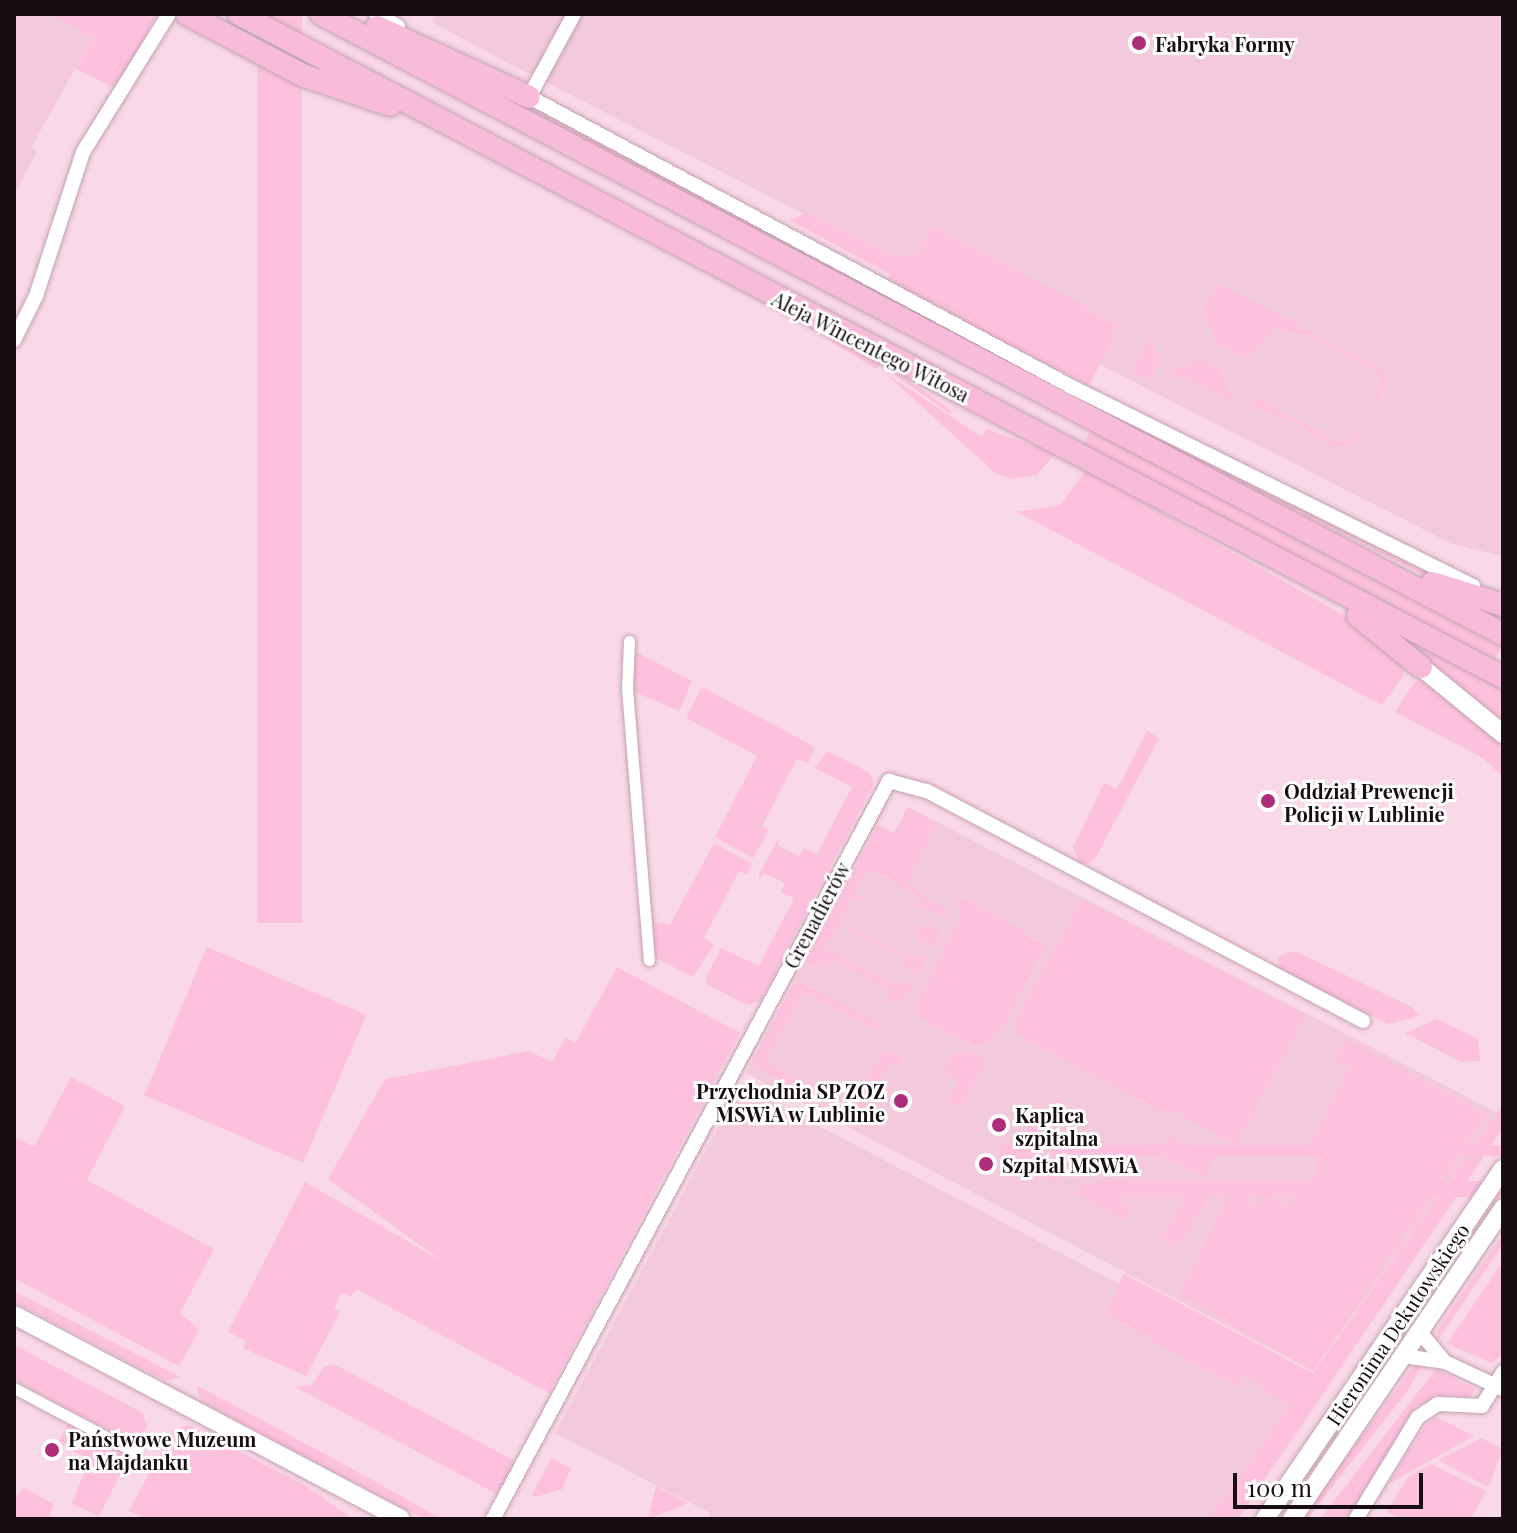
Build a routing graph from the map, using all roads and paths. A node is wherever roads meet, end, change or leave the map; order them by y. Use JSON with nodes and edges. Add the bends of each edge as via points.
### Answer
{"nodes":[{"id":1,"x":169,"y":14,"type":"edge"},
{"id":2,"x":187,"y":14,"type":"edge"},
{"id":3,"x":239,"y":14,"type":"edge"},
{"id":4,"x":321,"y":14,"type":"edge"},
{"id":5,"x":348,"y":14,"type":"edge"},
{"id":6,"x":376,"y":14,"type":"edge"},
{"id":7,"x":574,"y":14,"type":"edge"},
{"id":8,"x":529,"y":97,"type":"junction"},
{"id":9,"x":440,"y":120,"type":"junction"},
{"id":10,"x":663,"y":238,"type":"junction"},
{"id":11,"x":760,"y":302,"type":"dead end"},
{"id":12,"x":14,"y":340,"type":"edge"},
{"id":13,"x":1067,"y":396,"type":"junction"},
{"id":14,"x":1116,"y":420,"type":"junction"},
{"id":15,"x":1243,"y":497,"type":"junction"},
{"id":16,"x":1217,"y":529,"type":"junction"},
{"id":17,"x":1503,"y":598,"type":"edge"},
{"id":18,"x":1503,"y":605,"type":"edge"},
{"id":19,"x":1503,"y":634,"type":"edge"},
{"id":20,"x":629,"y":641,"type":"dead end"},
{"id":21,"x":1421,"y":667,"type":"joint"},
{"id":22,"x":1503,"y":677,"type":"edge"},
{"id":23,"x":1503,"y":734,"type":"edge"},
{"id":24,"x":649,"y":960,"type":"dead end"},
{"id":25,"x":1363,"y":1021,"type":"dead end"},
{"id":26,"x":1503,"y":1169,"type":"edge"},
{"id":27,"x":1503,"y":1208,"type":"edge"},
{"id":28,"x":14,"y":1315,"type":"edge"},
{"id":29,"x":1419,"y":1331,"type":"junction"},
{"id":30,"x":1403,"y":1356,"type":"junction"},
{"id":31,"x":1445,"y":1362,"type":"junction"},
{"id":32,"x":1503,"y":1372,"type":"edge"},
{"id":33,"x":14,"y":1388,"type":"edge"},
{"id":34,"x":1499,"y":1388,"type":"edge"},
{"id":35,"x":135,"y":1452,"type":"dead end"},
{"id":36,"x":401,"y":1519,"type":"edge"},
{"id":37,"x":493,"y":1519,"type":"edge"},
{"id":38,"x":1265,"y":1519,"type":"edge"},
{"id":39,"x":1292,"y":1519,"type":"edge"},
{"id":40,"x":1356,"y":1519,"type":"edge"}],
"edges":[{"from":1,"to":12,"type":"street","via":[[83,152],[36,296]]},
{"from":2,"to":9,"type":"main road","via":[[302,75]]},
{"from":3,"to":9,"type":"main road","name":"Aleja Wincentego Witosa"},
{"from":4,"to":13,"type":"main road","name":"Aleja Wincentego Witosa"},
{"from":5,"to":8,"type":"main road"},
{"from":6,"to":8,"type":"street","name":"Aleja Wincentego Witosa"},
{"from":7,"to":8,"type":"street"},
{"from":8,"to":13,"type":"street","name":"Aleja Wincentego Witosa"},
{"from":9,"to":10,"type":"main road","name":"Aleja Wincentego Witosa"},
{"from":10,"to":11,"type":"main road"},
{"from":10,"to":16,"type":"main road","name":"Aleja Wincentego Witosa"},
{"from":13,"to":14,"type":"main road","name":"Aleja Wincentego Witosa"},
{"from":14,"to":15,"type":"main road","name":"Aleja Wincentego Witosa"},
{"from":14,"to":17,"type":"street","name":"Aleja Wincentego Witosa"},
{"from":15,"to":18,"type":"main road","via":[[1449,590]]},
{"from":15,"to":19,"type":"main road","name":"Aleja Wincentego Witosa"},
{"from":16,"to":21,"type":"main road","via":[[1371,624]]},
{"from":16,"to":22,"type":"main road","name":"Aleja Wincentego Witosa"},
{"from":20,"to":24,"type":"street","via":[[627,688]]},
{"from":21,"to":23,"type":"street"},
{"from":25,"to":37,"type":"street","name":"Grenadierów","via":[[927,791],[889,781]]},
{"from":26,"to":38,"type":"street","name":"Hieronima Dekutowskiego"},
{"from":27,"to":29,"type":"street","name":"Hieronima Dekutowskiego"},
{"from":28,"to":36,"type":"street"},
{"from":29,"to":30,"type":"street","name":"Hieronima Dekutowskiego"},
{"from":29,"to":31,"type":"street"},
{"from":30,"to":31,"type":"street"},
{"from":30,"to":39,"type":"street","name":"Hieronima Dekutowskiego"},
{"from":31,"to":34,"type":"street"},
{"from":32,"to":34,"type":"street"},
{"from":33,"to":35,"type":"street"},
{"from":34,"to":40,"type":"street","via":[[1482,1406],[1438,1404],[1418,1417]]}]}
